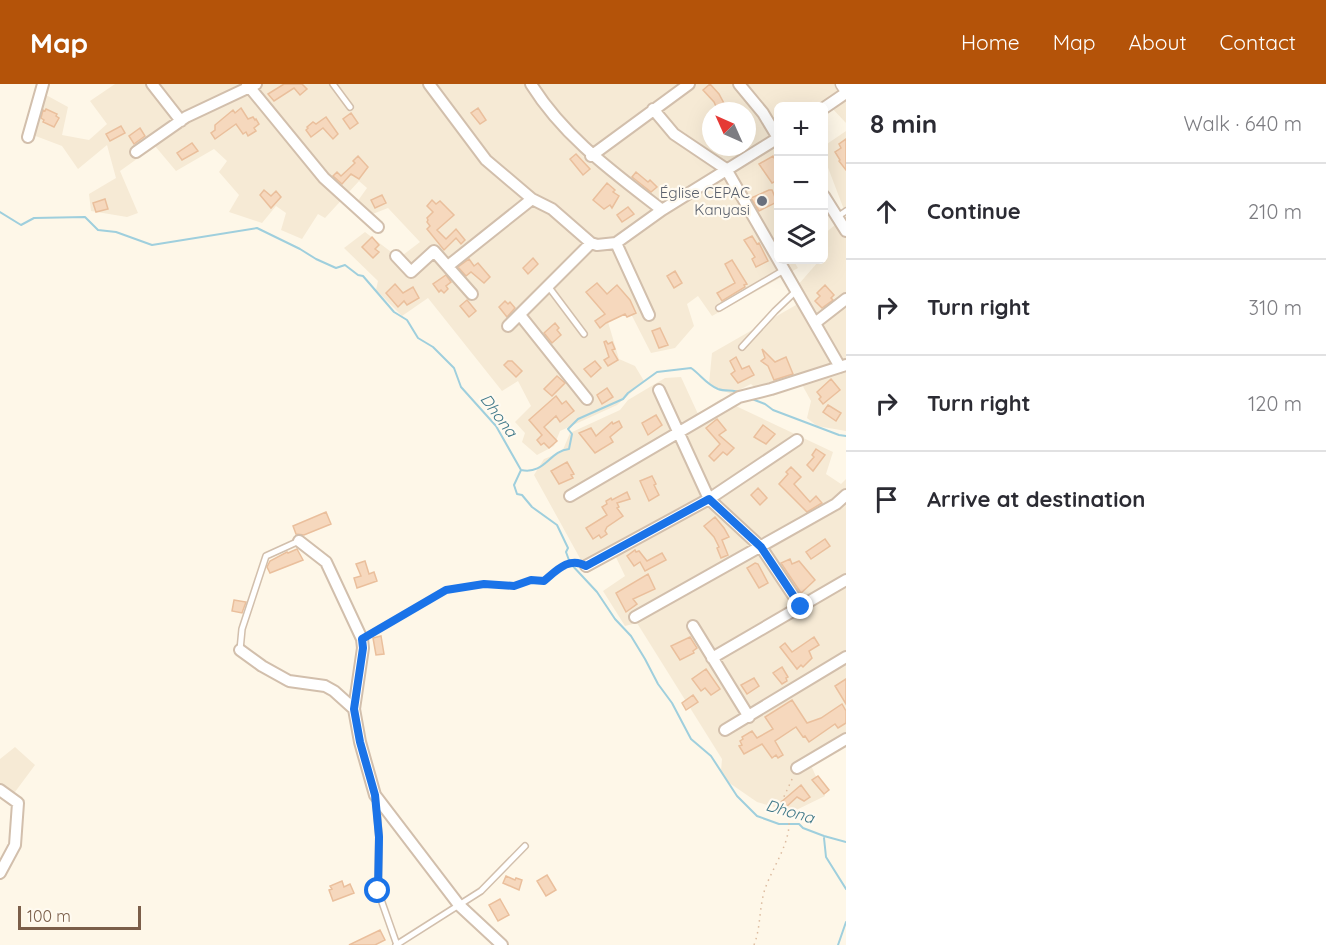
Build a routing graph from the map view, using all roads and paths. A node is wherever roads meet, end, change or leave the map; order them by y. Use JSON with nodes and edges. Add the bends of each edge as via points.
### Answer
{"nodes":[{"id":1,"x":43,"y":84,"type":"edge"},
{"id":2,"x":152,"y":84,"type":"edge"},
{"id":3,"x":333,"y":84,"type":"edge"},
{"id":4,"x":531,"y":84,"type":"edge"},
{"id":5,"x":740,"y":84,"type":"edge"},
{"id":6,"x":842,"y":84,"type":"edge"},
{"id":7,"x":251,"y":85,"type":"edge"},
{"id":8,"x":434,"y":86,"type":"edge"},
{"id":9,"x":681,"y":86,"type":"edge"},
{"id":10,"x":846,"y":92,"type":"edge"},
{"id":11,"x":828,"y":105,"type":"edge"},
{"id":12,"x":350,"y":106,"type":"dead end"},
{"id":13,"x":653,"y":109,"type":"junction"},
{"id":14,"x":181,"y":121,"type":"junction"},
{"id":15,"x":774,"y":131,"type":"edge"},
{"id":16,"x":28,"y":137,"type":"dead end"},
{"id":17,"x":774,"y":140,"type":"edge"},
{"id":18,"x":136,"y":152,"type":"dead end"},
{"id":19,"x":591,"y":156,"type":"junction"},
{"id":20,"x":726,"y":169,"type":"junction"},
{"id":21,"x":532,"y":199,"type":"junction"},
{"id":22,"x":828,"y":200,"type":"edge"},
{"id":23,"x":662,"y":210,"type":"junction"},
{"id":24,"x":842,"y":214,"type":"edge"},
{"id":25,"x":378,"y":227,"type":"dead end"},
{"id":26,"x":846,"y":231,"type":"edge"},
{"id":27,"x":591,"y":243,"type":"junction"},
{"id":28,"x":616,"y":243,"type":"junction"},
{"id":29,"x":396,"y":256,"type":"dead end"},
{"id":30,"x":448,"y":266,"type":"junction"},
{"id":31,"x":784,"y":270,"type":"junction"},
{"id":32,"x":548,"y":286,"type":"junction"},
{"id":33,"x":796,"y":291,"type":"junction"},
{"id":34,"x":472,"y":294,"type":"dead end"},
{"id":35,"x":846,"y":299,"type":"edge"},
{"id":36,"x":719,"y":308,"type":"dead end"},
{"id":37,"x":520,"y":315,"type":"junction"},
{"id":38,"x":650,"y":315,"type":"dead end"},
{"id":39,"x":814,"y":322,"type":"junction"},
{"id":40,"x":508,"y":326,"type":"dead end"},
{"id":41,"x":584,"y":334,"type":"dead end"},
{"id":42,"x":742,"y":347,"type":"dead end"},
{"id":43,"x":843,"y":366,"type":"edge"},
{"id":44,"x":659,"y":390,"type":"dead end"},
{"id":45,"x":587,"y":399,"type":"dead end"},
{"id":46,"x":678,"y":432,"type":"junction"},
{"id":47,"x":797,"y":440,"type":"dead end"},
{"id":48,"x":846,"y":495,"type":"edge"},
{"id":49,"x":570,"y":496,"type":"dead end"},
{"id":50,"x":709,"y":499,"type":"junction"},
{"id":51,"x":299,"y":541,"type":"joint"},
{"id":52,"x":761,"y":547,"type":"junction"},
{"id":53,"x":586,"y":566,"type":"joint"},
{"id":54,"x":846,"y":580,"type":"edge"},
{"id":55,"x":801,"y":607,"type":"junction"},
{"id":56,"x":635,"y":617,"type":"dead end"},
{"id":57,"x":693,"y":626,"type":"dead end"},
{"id":58,"x":362,"y":639,"type":"junction"},
{"id":59,"x":240,"y":650,"type":"joint"},
{"id":60,"x":846,"y":657,"type":"edge"},
{"id":61,"x":712,"y":658,"type":"junction"},
{"id":62,"x":354,"y":709,"type":"junction"},
{"id":63,"x":749,"y":717,"type":"junction"},
{"id":64,"x":725,"y":730,"type":"dead end"},
{"id":65,"x":846,"y":739,"type":"edge"},
{"id":66,"x":797,"y":768,"type":"joint"},
{"id":67,"x":0,"y":790,"type":"edge"},
{"id":68,"x":375,"y":795,"type":"junction"},
{"id":69,"x":525,"y":846,"type":"dead end"},
{"id":70,"x":0,"y":873,"type":"edge"},
{"id":71,"x":459,"y":905,"type":"junction"},
{"id":72,"x":397,"y":945,"type":"edge"},
{"id":73,"x":502,"y":945,"type":"edge"},
{"id":74,"x":754,"y":945,"type":"edge"}],
"edges":[{"from":1,"to":16,"type":"street"},
{"from":2,"to":14,"type":"street"},
{"from":3,"to":12,"type":"lane"},
{"from":4,"to":19,"type":"street","via":[[542,102]]},
{"from":5,"to":15,"type":"street"},
{"from":6,"to":10,"type":"street"},
{"from":7,"to":14,"type":"street"},
{"from":7,"to":25,"type":"street","via":[[324,178]]},
{"from":8,"to":21,"type":"street","via":[[486,160]]},
{"from":9,"to":13,"type":"street"},
{"from":10,"to":11,"type":"street"},
{"from":13,"to":19,"type":"street"},
{"from":13,"to":20,"type":"street","via":[[674,134]]},
{"from":14,"to":18,"type":"street"},
{"from":17,"to":20,"type":"street"},
{"from":19,"to":23,"type":"street"},
{"from":20,"to":23,"type":"street"},
{"from":20,"to":31,"type":"street"},
{"from":21,"to":27,"type":"street","via":[[552,209]]},
{"from":21,"to":30,"type":"street"},
{"from":22,"to":24,"type":"street"},
{"from":23,"to":28,"type":"street"},
{"from":24,"to":26,"type":"street"},
{"from":27,"to":28,"type":"street"},
{"from":27,"to":32,"type":"street"},
{"from":28,"to":38,"type":"street"},
{"from":29,"to":30,"type":"street","via":[[411,272],[434,250]]},
{"from":30,"to":34,"type":"street"},
{"from":31,"to":33,"type":"street"},
{"from":31,"to":36,"type":"lane"},
{"from":32,"to":37,"type":"street"},
{"from":32,"to":41,"type":"lane"},
{"from":33,"to":39,"type":"street"},
{"from":33,"to":42,"type":"lane"},
{"from":35,"to":39,"type":"street"},
{"from":37,"to":40,"type":"street"},
{"from":37,"to":45,"type":"street"},
{"from":39,"to":43,"type":"street"},
{"from":43,"to":46,"type":"street","via":[[739,397]]},
{"from":44,"to":46,"type":"street"},
{"from":46,"to":49,"type":"street"},
{"from":46,"to":50,"type":"street"},
{"from":47,"to":50,"type":"street"},
{"from":48,"to":52,"type":"street"},
{"from":50,"to":52,"type":"street"},
{"from":50,"to":53,"type":"street"},
{"from":51,"to":58,"type":"street","via":[[326,562]]},
{"from":51,"to":59,"type":"lane","via":[[266,556],[242,629]]},
{"from":52,"to":55,"type":"street"},
{"from":52,"to":56,"type":"street"},
{"from":53,"to":58,"type":"path","via":[[563,565],[544,581],[446,590]]},
{"from":54,"to":55,"type":"street"},
{"from":55,"to":61,"type":"street"},
{"from":57,"to":61,"type":"street"},
{"from":58,"to":62,"type":"street"},
{"from":59,"to":62,"type":"street","via":[[289,681],[325,686]]},
{"from":60,"to":63,"type":"street"},
{"from":61,"to":63,"type":"street"},
{"from":62,"to":68,"type":"street"},
{"from":63,"to":64,"type":"street"},
{"from":65,"to":66,"type":"street"},
{"from":66,"to":74,"type":"path","via":[[782,801],[789,811],[788,832],[765,890]]},
{"from":67,"to":70,"type":"street","via":[[18,803],[15,844]]},
{"from":68,"to":71,"type":"street"},
{"from":68,"to":72,"type":"lane","via":[[378,891]]},
{"from":69,"to":71,"type":"lane","via":[[481,891]]},
{"from":71,"to":72,"type":"lane"},
{"from":71,"to":73,"type":"street"}]}
